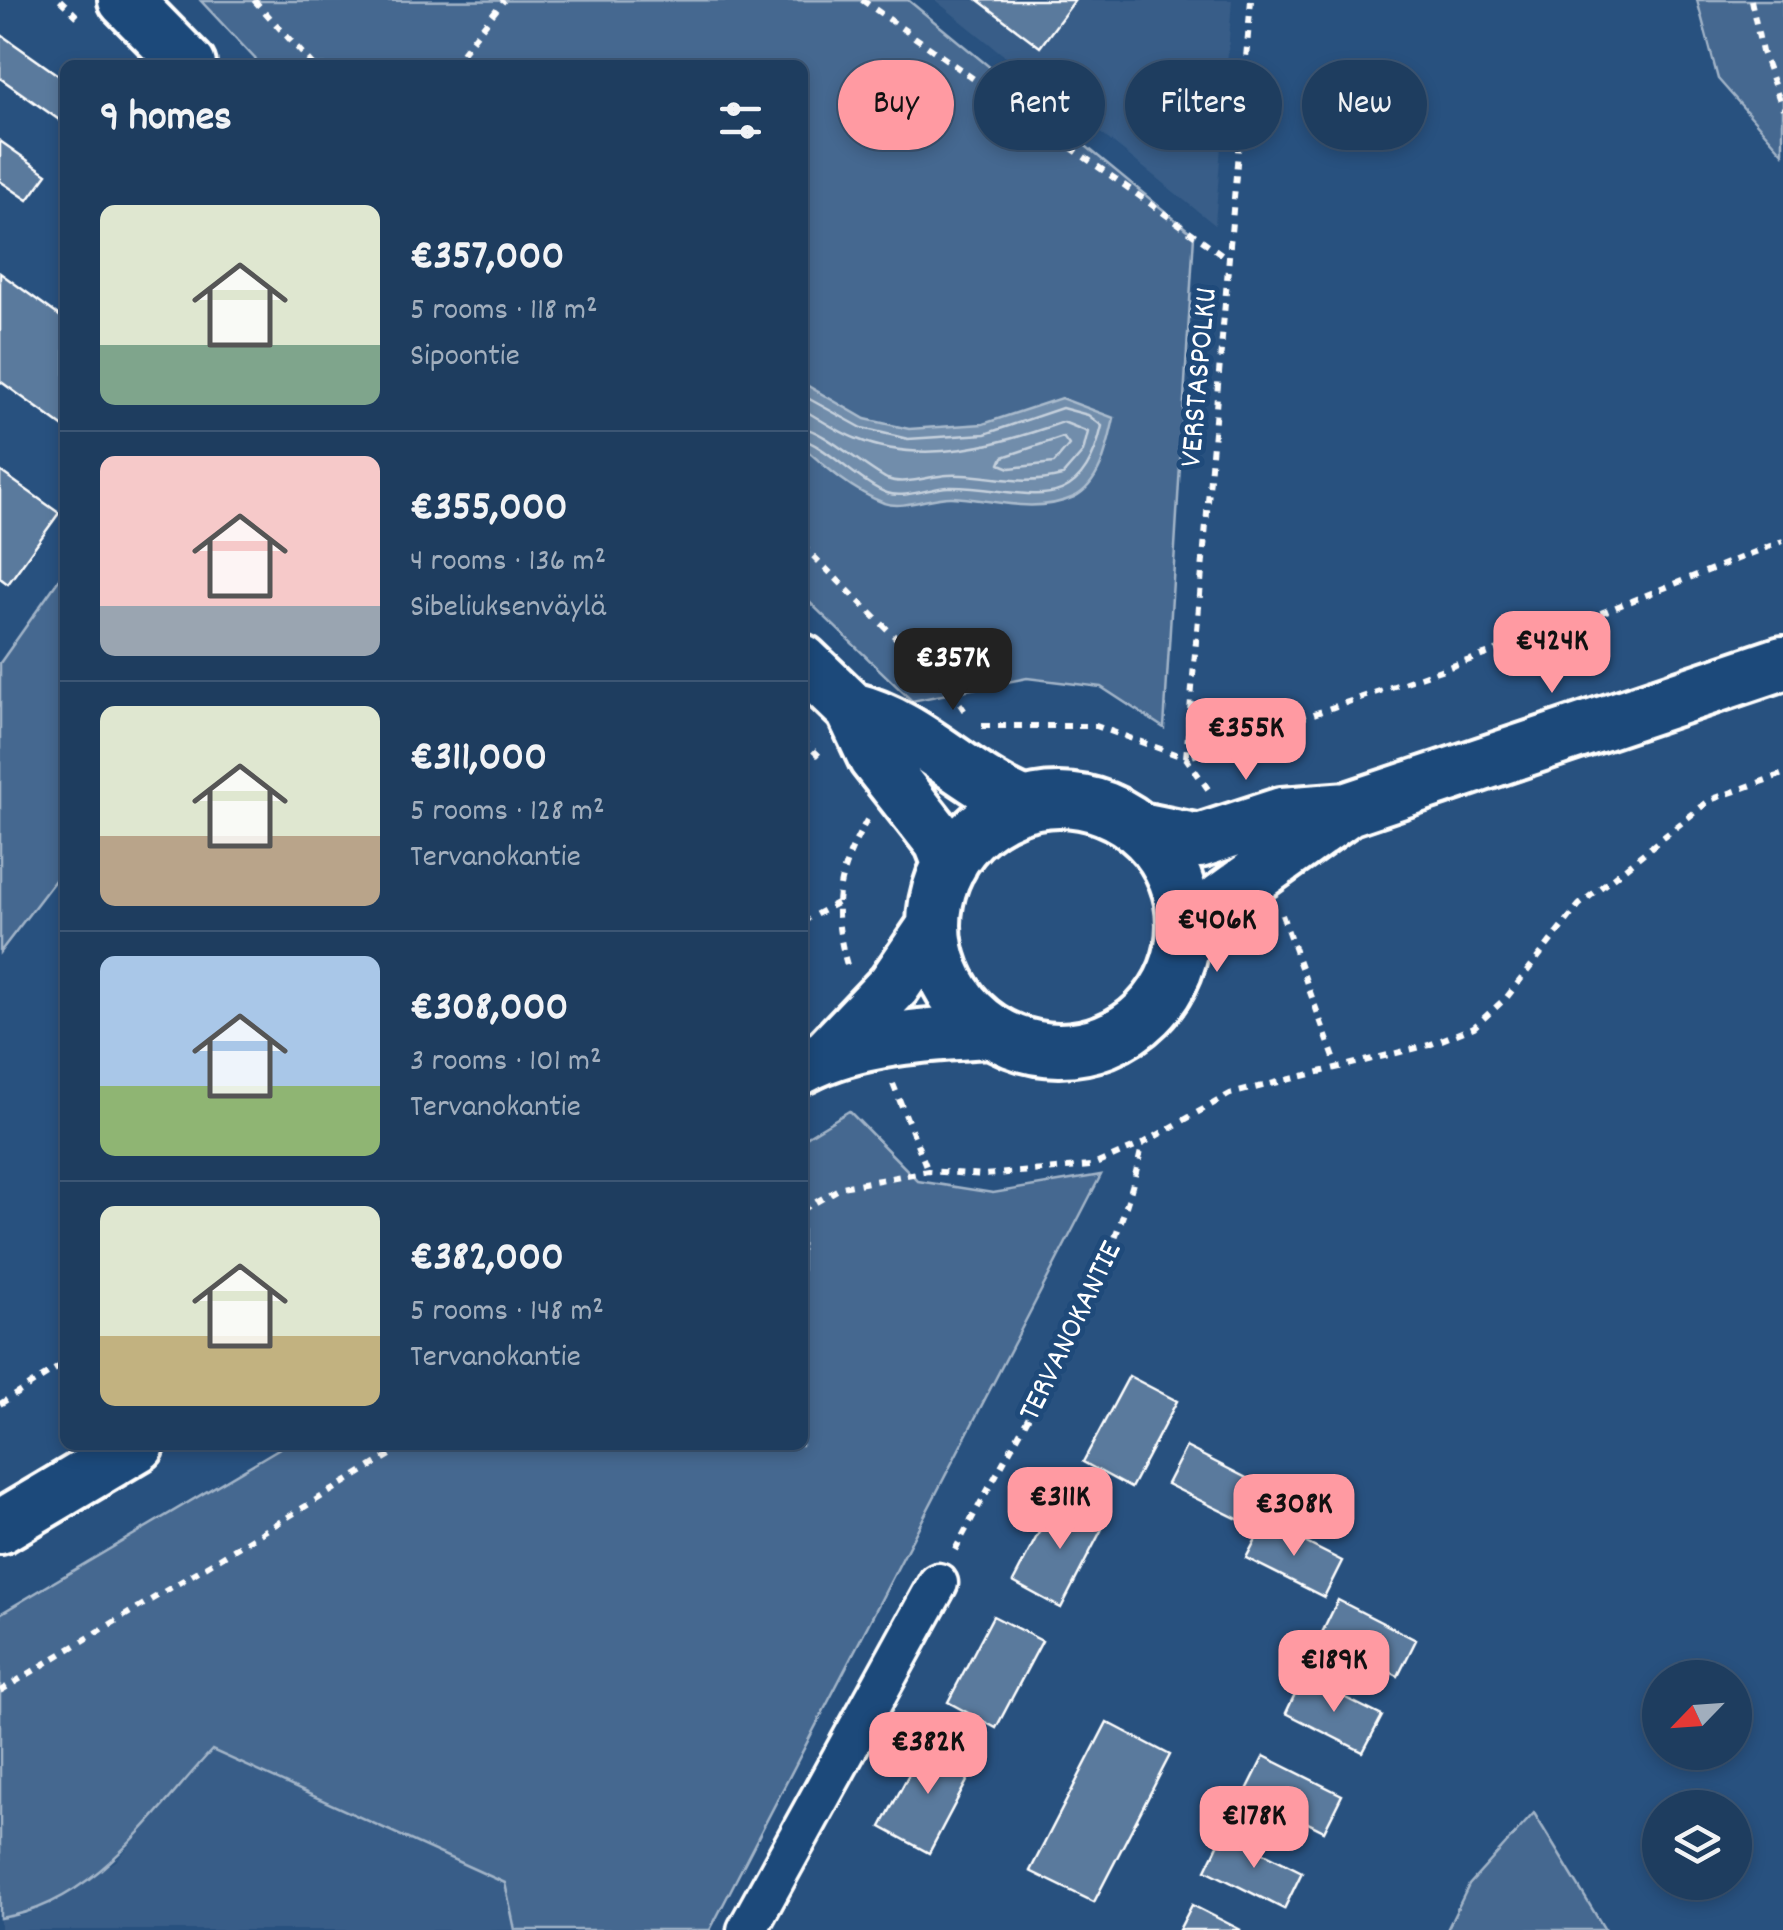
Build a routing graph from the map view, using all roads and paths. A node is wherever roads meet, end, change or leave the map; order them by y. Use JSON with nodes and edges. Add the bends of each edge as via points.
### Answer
{"nodes":[{"id":1,"x":254,"y":0,"type":"edge"},
{"id":2,"x":504,"y":0,"type":"edge"},
{"id":3,"x":862,"y":0,"type":"edge"},
{"id":4,"x":1251,"y":0,"type":"edge"},
{"id":5,"x":1751,"y":0,"type":"edge"},
{"id":6,"x":142,"y":6,"type":"edge"},
{"id":7,"x":184,"y":60,"type":"edge"},
{"id":8,"x":308,"y":60,"type":"edge"},
{"id":9,"x":456,"y":60,"type":"edge"},
{"id":10,"x":1783,"y":109,"type":"edge"},
{"id":11,"x":1232,"y":261,"type":"junction"},
{"id":12,"x":1783,"y":541,"type":"edge"},
{"id":13,"x":808,"y":551,"type":"edge"},
{"id":14,"x":1783,"y":663,"type":"edge"},
{"id":15,"x":808,"y":667,"type":"edge"},
{"id":16,"x":852,"y":709,"type":"junction"},
{"id":17,"x":975,"y":727,"type":"dead end"},
{"id":18,"x":1783,"y":774,"type":"edge"},
{"id":19,"x":1023,"y":804,"type":"junction"},
{"id":20,"x":1348,"y":809,"type":"junction"},
{"id":21,"x":1140,"y":829,"type":"junction"},
{"id":22,"x":950,"y":865,"type":"junction"},
{"id":23,"x":837,"y":902,"type":"dead end"},
{"id":24,"x":808,"y":919,"type":"edge"},
{"id":25,"x":933,"y":928,"type":"junction"},
{"id":26,"x":1183,"y":944,"type":"junction"},
{"id":27,"x":991,"y":1032,"type":"junction"},
{"id":28,"x":817,"y":1059,"type":"edge"},
{"id":29,"x":1142,"y":1144,"type":"junction"},
{"id":30,"x":808,"y":1207,"type":"edge"},
{"id":31,"x":60,"y":1366,"type":"edge"},
{"id":32,"x":0,"y":1404,"type":"edge"},
{"id":33,"x":130,"y":1450,"type":"edge"},
{"id":34,"x":399,"y":1450,"type":"edge"},
{"id":35,"x":0,"y":1527,"type":"edge"},
{"id":36,"x":938,"y":1583,"type":"joint"},
{"id":37,"x":0,"y":1692,"type":"edge"},
{"id":38,"x":747,"y":1930,"type":"edge"}],
"edges":[{"from":1,"to":8,"type":"path"},
{"from":2,"to":9,"type":"path"},
{"from":3,"to":11,"type":"path"},
{"from":4,"to":11,"type":"path","name":"VERSTASPOLKU"},
{"from":5,"to":10,"type":"path"},
{"from":6,"to":7,"type":"main road"},
{"from":11,"to":12,"type":"path","name":"VERSTASPOLKU","via":[[1186,758],[1568,626]]},
{"from":13,"to":17,"type":"path","via":[[954,695]]},
{"from":14,"to":20,"type":"main road"},
{"from":15,"to":16,"type":"main road"},
{"from":16,"to":19,"type":"main road","via":[[883,716],[984,788]]},
{"from":16,"to":22,"type":"main road","via":[[875,758],[940,842]]},
{"from":18,"to":29,"type":"path","via":[[1710,800],[1579,905],[1507,997],[1474,1027],[1429,1045],[1230,1094]]},
{"from":19,"to":21,"type":"main road","via":[[1063,800],[1103,808]]},
{"from":19,"to":22,"type":"main road","via":[[986,822]]},
{"from":20,"to":21,"type":"main road","via":[[1282,814],[1198,841]]},
{"from":20,"to":26,"type":"main road","via":[[1223,899]]},
{"from":21,"to":26,"type":"main road","via":[[1167,862],[1182,901]]},
{"from":22,"to":25,"type":"main road"},
{"from":23,"to":24,"type":"path"},
{"from":25,"to":27,"type":"main road","via":[[940,968],[960,1004]]},
{"from":25,"to":28,"type":"main road","via":[[894,984]]},
{"from":26,"to":27,"type":"main road","via":[[1170,984],[1144,1018],[1108,1041],[1069,1051],[1029,1048]]},
{"from":27,"to":28,"type":"main road","via":[[922,1034]]},
{"from":29,"to":30,"type":"path","via":[[1091,1166],[911,1174],[842,1188]]},
{"from":29,"to":36,"type":"path","name":"TERVANOKANTIE","via":[[1130,1202],[1098,1276]]},
{"from":31,"to":32,"type":"path"},
{"from":33,"to":35,"type":"main road"},
{"from":34,"to":37,"type":"path"},
{"from":36,"to":38,"type":"street"}]}
